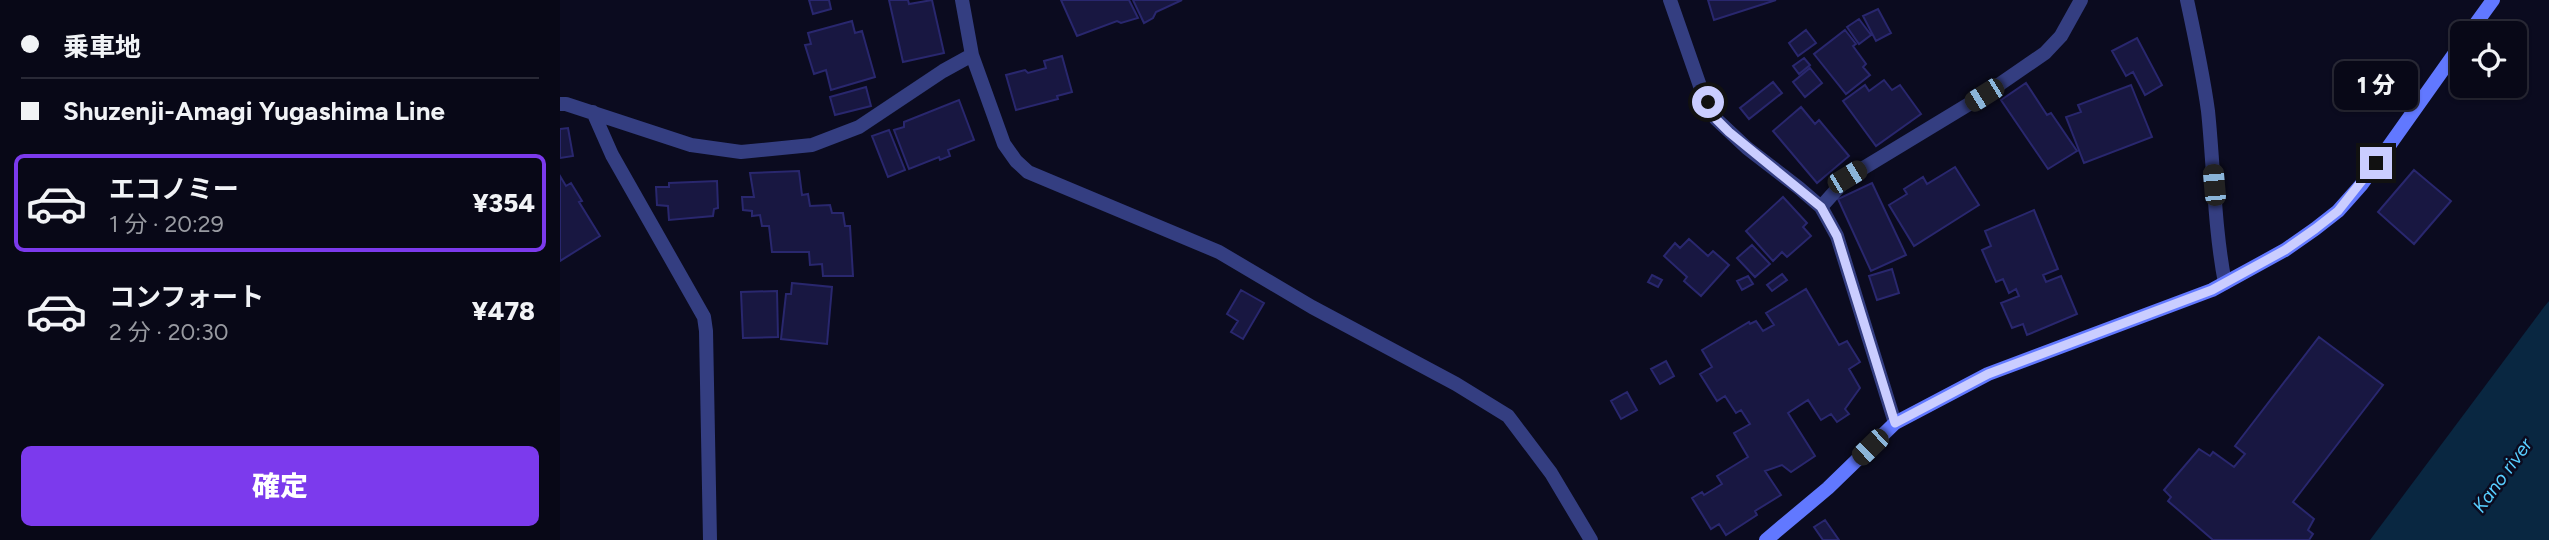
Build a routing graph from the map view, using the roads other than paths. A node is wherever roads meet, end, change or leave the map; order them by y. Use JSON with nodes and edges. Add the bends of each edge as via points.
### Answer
{"nodes":[{"id":1,"x":962,"y":0,"type":"edge"},
{"id":2,"x":1670,"y":0,"type":"edge"},
{"id":3,"x":2081,"y":0,"type":"edge"},
{"id":4,"x":2187,"y":0,"type":"edge"},
{"id":5,"x":2493,"y":0,"type":"edge"},
{"id":6,"x":2478,"y":21,"type":"edge"},
{"id":7,"x":972,"y":55,"type":"junction"},
{"id":8,"x":2450,"y":60,"type":"edge"},
{"id":9,"x":560,"y":104,"type":"edge"},
{"id":10,"x":593,"y":112,"type":"junction"},
{"id":11,"x":1821,"y":207,"type":"junction"},
{"id":12,"x":2225,"y":283,"type":"junction"},
{"id":13,"x":1895,"y":423,"type":"junction"},
{"id":14,"x":710,"y":540,"type":"edge"},
{"id":15,"x":1591,"y":540,"type":"edge"},
{"id":16,"x":1766,"y":540,"type":"edge"}],
"edges":[{"from":1,"to":7,"type":"street"},
{"from":2,"to":11,"type":"street","via":[[1716,119]]},
{"from":3,"to":11,"type":"street","via":[[2061,36],[2045,53],[1964,108],[1847,177]]},
{"from":4,"to":12,"type":"street","via":[[2208,111],[2217,242]]},
{"from":5,"to":6,"type":"main road"},
{"from":7,"to":10,"type":"street","via":[[859,127],[812,145],[741,152],[691,145]]},
{"from":7,"to":15,"type":"street","via":[[1004,144],[1028,172],[1219,252],[1508,416],[1551,473]]},
{"from":8,"to":12,"type":"main road","via":[[2338,211],[2285,250]]},
{"from":9,"to":10,"type":"street"},
{"from":10,"to":14,"type":"street","via":[[612,155],[704,317]]},
{"from":11,"to":13,"type":"street","via":[[1837,236]]},
{"from":12,"to":13,"type":"main road","via":[[1988,374]]},
{"from":13,"to":16,"type":"main road"}]}
